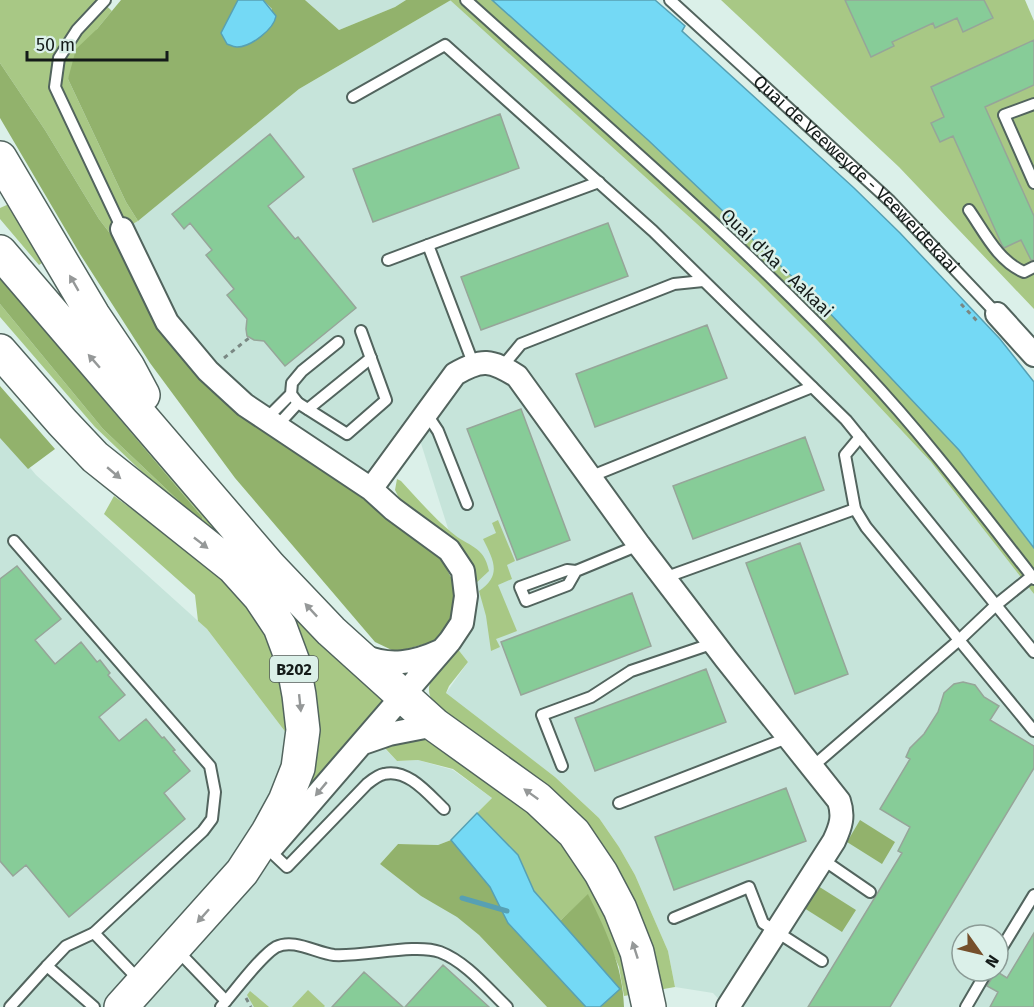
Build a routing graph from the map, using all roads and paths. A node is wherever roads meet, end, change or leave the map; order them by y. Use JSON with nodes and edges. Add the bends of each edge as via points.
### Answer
{"nodes":[{"id":1,"x":105,"y":0,"type":"edge"},
{"id":2,"x":466,"y":0,"type":"edge"},
{"id":3,"x":670,"y":0,"type":"edge"},
{"id":4,"x":353,"y":97,"type":"dead end"},
{"id":5,"x":1034,"y":104,"type":"edge"},
{"id":6,"x":0,"y":158,"type":"edge"},
{"id":7,"x":599,"y":182,"type":"junction"},
{"id":8,"x":1034,"y":183,"type":"edge"},
{"id":9,"x":969,"y":210,"type":"dead end"},
{"id":10,"x":122,"y":229,"type":"joint"},
{"id":11,"x":428,"y":245,"type":"junction"},
{"id":12,"x":0,"y":252,"type":"edge"},
{"id":13,"x":388,"y":260,"type":"dead end"},
{"id":14,"x":1034,"y":267,"type":"edge"},
{"id":15,"x":703,"y":280,"type":"junction"},
{"id":16,"x":997,"y":314,"type":"joint"},
{"id":17,"x":361,"y":332,"type":"dead end"},
{"id":18,"x":249,"y":338,"type":"dead end"},
{"id":19,"x":338,"y":342,"type":"dead end"},
{"id":20,"x":0,"y":351,"type":"edge"},
{"id":21,"x":1034,"y":355,"type":"edge"},
{"id":22,"x":371,"y":358,"type":"junction"},
{"id":23,"x":473,"y":363,"type":"junction"},
{"id":24,"x":502,"y":367,"type":"junction"},
{"id":25,"x":208,"y":371,"type":"junction"},
{"id":26,"x":812,"y":387,"type":"junction"},
{"id":27,"x":294,"y":398,"type":"junction"},
{"id":28,"x":308,"y":409,"type":"junction"},
{"id":29,"x":426,"y":412,"type":"junction"},
{"id":30,"x":272,"y":423,"type":"junction"},
{"id":31,"x":860,"y":437,"type":"junction"},
{"id":32,"x":174,"y":452,"type":"junction"},
{"id":33,"x":592,"y":476,"type":"junction"},
{"id":34,"x":371,"y":489,"type":"junction"},
{"id":35,"x":467,"y":504,"type":"dead end"},
{"id":36,"x":855,"y":509,"type":"junction"},
{"id":37,"x":14,"y":541,"type":"dead end"},
{"id":38,"x":639,"y":545,"type":"junction"},
{"id":39,"x":576,"y":571,"type":"junction"},
{"id":40,"x":664,"y":578,"type":"junction"},
{"id":41,"x":1033,"y":578,"type":"edge"},
{"id":42,"x":996,"y":605,"type":"junction"},
{"id":43,"x":958,"y":641,"type":"junction"},
{"id":44,"x":714,"y":643,"type":"junction"},
{"id":45,"x":442,"y":651,"type":"junction"},
{"id":46,"x":352,"y":652,"type":"junction"},
{"id":47,"x":1034,"y":652,"type":"edge"},
{"id":48,"x":403,"y":698,"type":"junction"},
{"id":49,"x":435,"y":725,"type":"junction"},
{"id":50,"x":1034,"y":731,"type":"edge"},
{"id":51,"x":787,"y":738,"type":"junction"},
{"id":52,"x":359,"y":744,"type":"junction"},
{"id":53,"x":562,"y":766,"type":"dead end"},
{"id":54,"x":812,"y":767,"type":"junction"},
{"id":55,"x":619,"y":803,"type":"dead end"},
{"id":56,"x":444,"y":809,"type":"dead end"},
{"id":57,"x":269,"y":850,"type":"junction"},
{"id":58,"x":822,"y":859,"type":"junction"},
{"id":59,"x":242,"y":872,"type":"junction"},
{"id":60,"x":870,"y":892,"type":"dead end"},
{"id":61,"x":1034,"y":894,"type":"edge"},
{"id":62,"x":674,"y":918,"type":"dead end"},
{"id":63,"x":776,"y":932,"type":"junction"},
{"id":64,"x":94,"y":933,"type":"junction"},
{"id":65,"x":1010,"y":934,"type":"edge"},
{"id":66,"x":174,"y":948,"type":"junction"},
{"id":67,"x":822,"y":961,"type":"dead end"},
{"id":68,"x":47,"y":966,"type":"junction"},
{"id":69,"x":980,"y":983,"type":"edge"},
{"id":70,"x":132,"y":995,"type":"edge"},
{"id":71,"x":224,"y":1004,"type":"edge"},
{"id":72,"x":10,"y":1007,"type":"edge"},
{"id":73,"x":94,"y":1007,"type":"edge"},
{"id":74,"x":507,"y":1007,"type":"edge"},
{"id":75,"x":649,"y":1007,"type":"edge"},
{"id":76,"x":728,"y":1007,"type":"edge"},
{"id":77,"x":966,"y":1007,"type":"edge"}],
"edges":[{"from":1,"to":10,"type":"lane","via":[[77,30],[59,58],[55,87]]},
{"from":2,"to":41,"type":"lane","name":"Quai d'Aa - Aakaai","via":[[787,292],[903,416]]},
{"from":3,"to":16,"type":"lane","name":"Quai de Veeweyde - Veeweidekaai","via":[[890,201]]},
{"from":4,"to":7,"type":"lane","via":[[445,45]]},
{"from":5,"to":8,"type":"lane","via":[[1004,115]]},
{"from":32,"to":6,"type":"highway","number":"B202","one_way":true,"via":[[128,368]]},
{"from":7,"to":11,"type":"lane"},
{"from":7,"to":15,"type":"lane"},
{"from":9,"to":14,"type":"lane","via":[[1011,267],[1024,272]]},
{"from":10,"to":25,"type":"street","via":[[167,322]]},
{"from":11,"to":13,"type":"lane"},
{"from":11,"to":23,"type":"lane"},
{"from":32,"to":12,"type":"highway","number":"B202","one_way":true},
{"from":15,"to":24,"type":"lane","via":[[674,284],[521,344]]},
{"from":15,"to":26,"type":"lane"},
{"from":16,"to":21,"type":"street","name":"Quai de Veeweyde - Veeweidekaai"},
{"from":17,"to":22,"type":"lane"},
{"from":18,"to":25,"type":"path"},
{"from":19,"to":27,"type":"lane","via":[[292,383]]},
{"from":20,"to":59,"type":"highway","number":"B202","one_way":true,"via":[[95,457],[233,567],[280,627],[293,662],[299,695],[303,730],[298,768],[285,801]]},
{"from":22,"to":28,"type":"lane"},
{"from":22,"to":28,"type":"lane","via":[[386,400],[347,434]]},
{"from":23,"to":24,"type":"street"},
{"from":23,"to":29,"type":"street","via":[[455,374]]},
{"from":24,"to":33,"type":"street","via":[[517,376]]},
{"from":25,"to":30,"type":"street","via":[[245,405]]},
{"from":26,"to":31,"type":"lane"},
{"from":26,"to":33,"type":"lane"},
{"from":27,"to":28,"type":"lane"},
{"from":27,"to":30,"type":"lane"},
{"from":29,"to":34,"type":"street"},
{"from":29,"to":35,"type":"lane","via":[[438,431]]},
{"from":30,"to":34,"type":"street"},
{"from":31,"to":36,"type":"lane","via":[[845,455]]},
{"from":31,"to":42,"type":"lane"},
{"from":46,"to":32,"type":"highway","number":"B202","one_way":true,"via":[[270,567]]},
{"from":33,"to":38,"type":"street"},
{"from":34,"to":45,"type":"street","via":[[449,550],[463,571],[466,596],[462,623]]},
{"from":36,"to":40,"type":"lane"},
{"from":36,"to":43,"type":"lane"},
{"from":37,"to":64,"type":"lane","via":[[210,765],[215,792],[212,819]]},
{"from":38,"to":39,"type":"lane"},
{"from":38,"to":40,"type":"street"},
{"from":39,"to":39,"type":"lane","via":[[567,570],[520,587],[526,601],[568,585]]},
{"from":40,"to":44,"type":"street"},
{"from":41,"to":42,"type":"lane"},
{"from":42,"to":43,"type":"lane"},
{"from":42,"to":47,"type":"lane"},
{"from":43,"to":50,"type":"lane"},
{"from":43,"to":54,"type":"lane"},
{"from":44,"to":51,"type":"street"},
{"from":44,"to":53,"type":"lane","via":[[631,672],[591,697],[542,715]]},
{"from":45,"to":46,"type":"street","via":[[419,661],[395,664],[376,662]]},
{"from":45,"to":48,"type":"street"},
{"from":46,"to":48,"type":"highway","number":"B202"},
{"from":48,"to":49,"type":"highway","number":"B202"},
{"from":48,"to":52,"type":"street"},
{"from":49,"to":52,"type":"street"},
{"from":75,"to":49,"type":"highway","number":"B202","one_way":true,"via":[[637,952],[620,909],[574,833],[538,799]]},
{"from":51,"to":54,"type":"street"},
{"from":51,"to":55,"type":"lane"},
{"from":52,"to":57,"type":"street","one_way":true},
{"from":54,"to":58,"type":"street","via":[[843,812],[840,828]]},
{"from":56,"to":57,"type":"lane","via":[[412,779],[381,774],[287,867]]},
{"from":57,"to":59,"type":"street"},
{"from":58,"to":60,"type":"lane"},
{"from":58,"to":63,"type":"street"},
{"from":59,"to":66,"type":"highway","one_way":true},
{"from":61,"to":65,"type":"lane"},
{"from":62,"to":63,"type":"lane","via":[[750,887],[763,923]]},
{"from":63,"to":67,"type":"lane"},
{"from":63,"to":76,"type":"street"},
{"from":64,"to":68,"type":"lane","via":[[66,946]]},
{"from":64,"to":70,"type":"lane"},
{"from":66,"to":70,"type":"highway"},
{"from":66,"to":71,"type":"lane"},
{"from":68,"to":72,"type":"lane"},
{"from":68,"to":73,"type":"lane"},
{"from":69,"to":77,"type":"lane"},
{"from":71,"to":74,"type":"lane","via":[[269,953],[290,944],[333,955],[439,952],[456,960]]}]}
